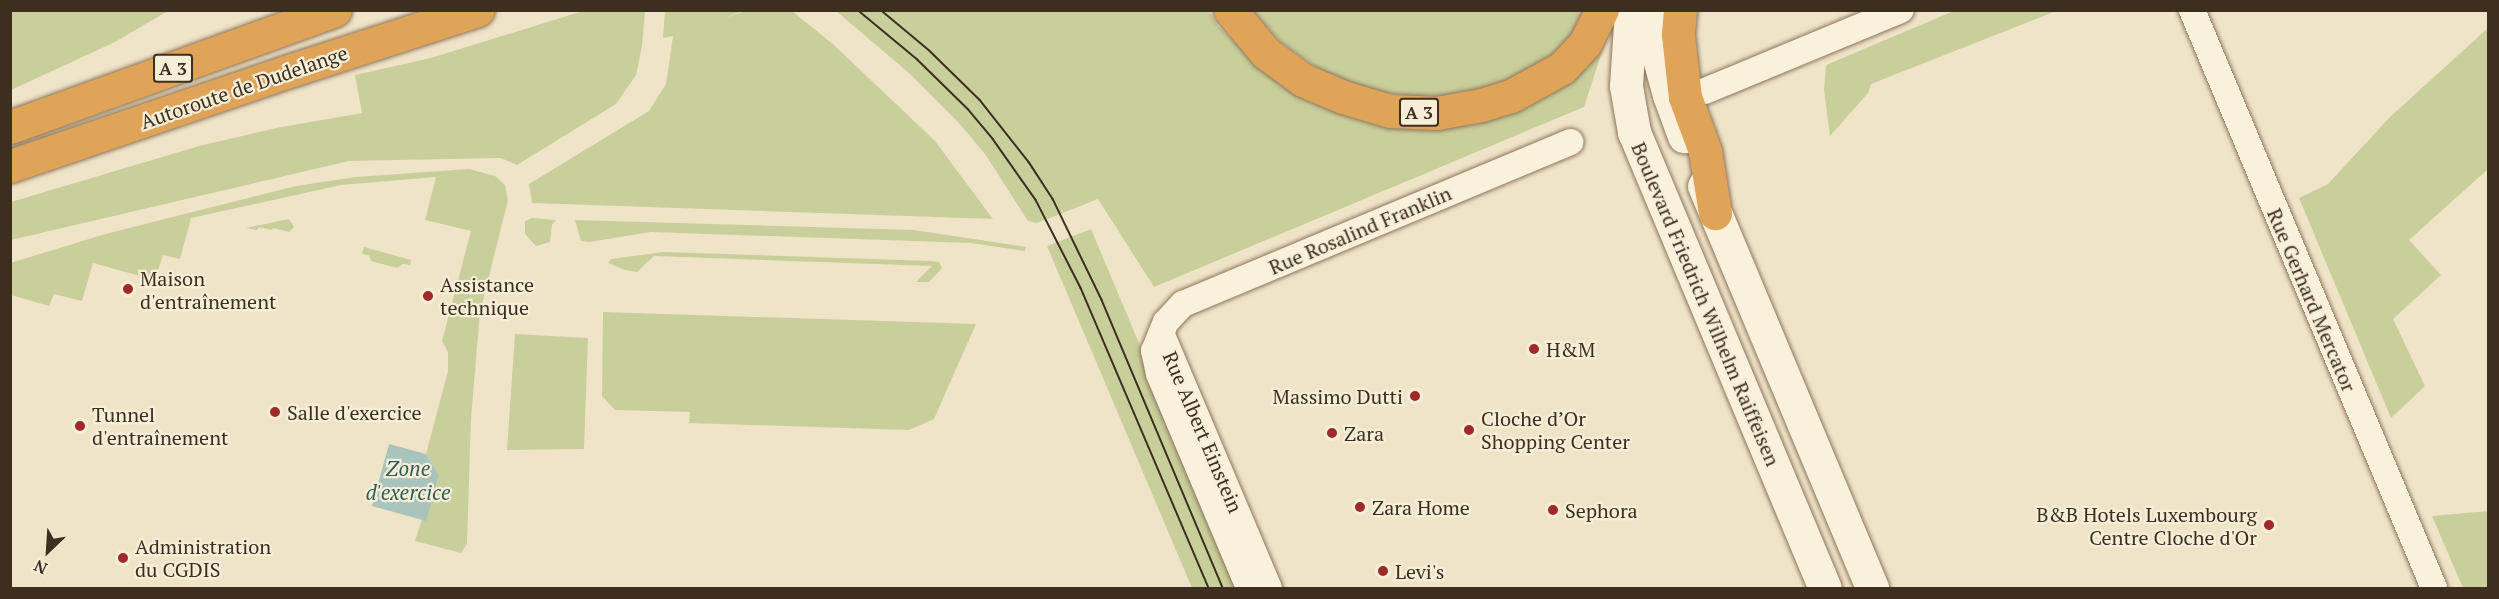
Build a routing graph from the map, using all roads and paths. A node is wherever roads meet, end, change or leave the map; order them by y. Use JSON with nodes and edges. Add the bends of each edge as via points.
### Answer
{"nodes":[{"id":1,"x":335,"y":10,"type":"edge"},
{"id":2,"x":478,"y":10,"type":"edge"},
{"id":3,"x":1230,"y":10,"type":"edge"},
{"id":4,"x":1602,"y":10,"type":"edge"},
{"id":5,"x":1631,"y":10,"type":"edge"},
{"id":6,"x":1651,"y":10,"type":"edge"},
{"id":7,"x":1680,"y":10,"type":"edge"},
{"id":8,"x":1901,"y":10,"type":"edge"},
{"id":9,"x":2192,"y":10,"type":"edge"},
{"id":10,"x":1705,"y":91,"type":"dead end"},
{"id":11,"x":10,"y":127,"type":"edge"},
{"id":12,"x":1570,"y":142,"type":"dead end"},
{"id":13,"x":10,"y":166,"type":"edge"},
{"id":14,"x":1715,"y":213,"type":"junction"},
{"id":15,"x":1161,"y":332,"type":"junction"},
{"id":16,"x":1249,"y":588,"type":"edge"},
{"id":17,"x":1269,"y":588,"type":"edge"},
{"id":18,"x":1825,"y":588,"type":"edge"},
{"id":19,"x":1872,"y":588,"type":"edge"},
{"id":20,"x":2434,"y":588,"type":"edge"}],
"edges":[{"from":1,"to":11,"type":"highway","name":"Autoroute de Dudelange","number":"A 3"},
{"from":2,"to":13,"type":"highway","name":"Autoroute de Dudelange","number":"A 3"},
{"from":3,"to":4,"type":"highway","number":"A 3","via":[[1266,52],[1303,80],[1390,111],[1437,113],[1511,96],[1562,68],[1585,43]]},
{"from":5,"to":18,"type":"main road","name":"Boulevard Friedrich Wilhelm Raiffeisen","via":[[1626,86],[1634,132]]},
{"from":6,"to":14,"type":"main road","via":[[1652,33],[1669,95]]},
{"from":7,"to":14,"type":"highway","via":[[1678,35],[1685,97],[1705,151]]},
{"from":8,"to":10,"type":"street"},
{"from":9,"to":20,"type":"street","name":"Rue Gerhard Mercator"},
{"from":12,"to":15,"type":"street","name":"Rue Rosalind Franklin","via":[[1184,304]]},
{"from":14,"to":19,"type":"main road"},
{"from":15,"to":16,"type":"street","name":"Rue Albert Einstein","via":[[1154,351],[1159,374]]},
{"from":15,"to":17,"type":"street","name":"Rue Albert Einstein"}]}
